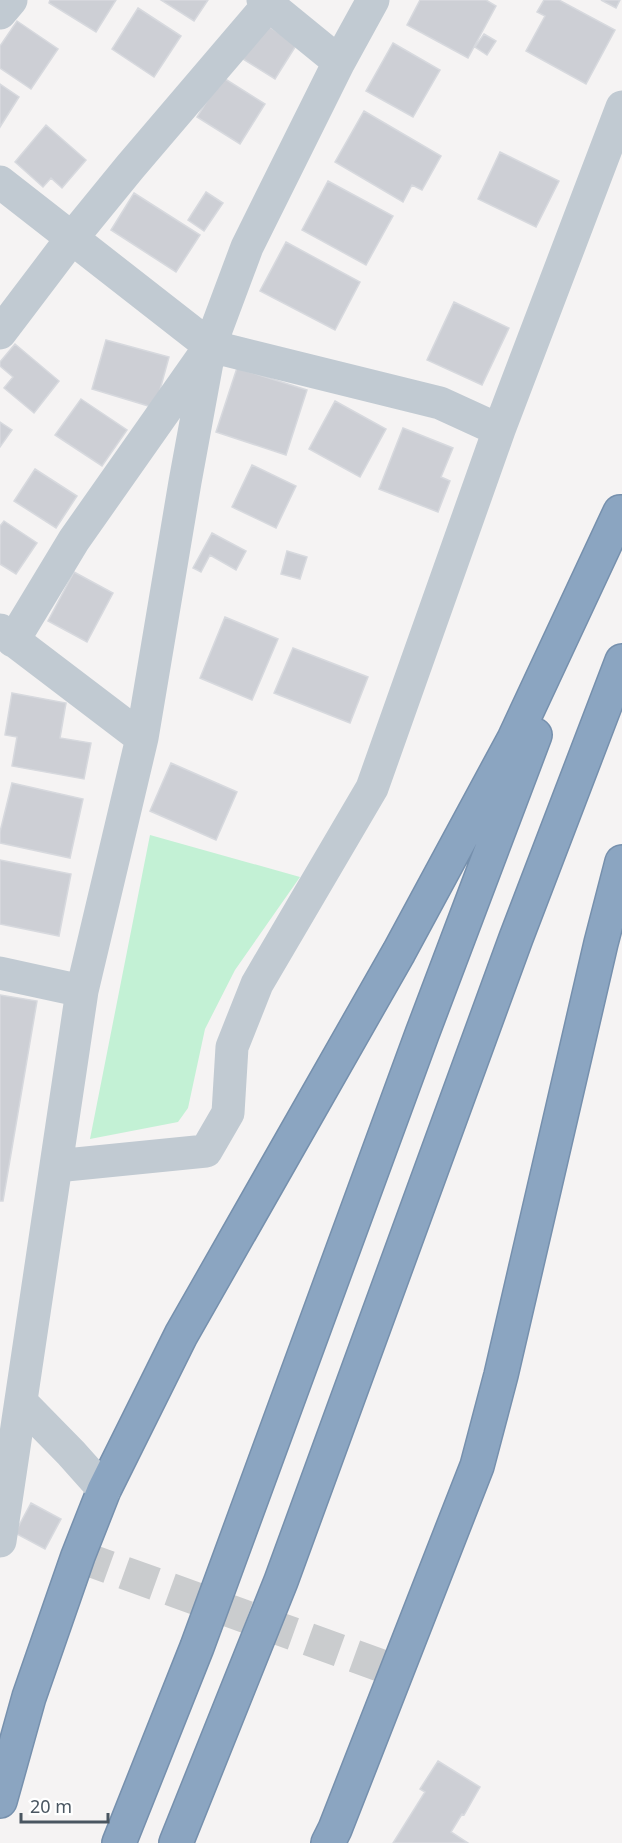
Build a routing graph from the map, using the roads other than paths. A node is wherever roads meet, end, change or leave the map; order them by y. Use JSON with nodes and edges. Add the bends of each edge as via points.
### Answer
{"nodes":[{"id":1,"x":11,"y":0,"type":"edge"},
{"id":2,"x":373,"y":0,"type":"edge"},
{"id":3,"x":266,"y":2,"type":"edge"},
{"id":4,"x":0,"y":14,"type":"edge"},
{"id":5,"x":339,"y":62,"type":"junction"},
{"id":6,"x":622,"y":107,"type":"edge"},
{"id":7,"x":0,"y":182,"type":"edge"},
{"id":8,"x":72,"y":238,"type":"junction"},
{"id":9,"x":0,"y":333,"type":"edge"},
{"id":10,"x":210,"y":346,"type":"junction"},
{"id":11,"x":499,"y":430,"type":"junction"},
{"id":12,"x":621,"y":509,"type":"edge"},
{"id":13,"x":7,"y":635,"type":"edge"},
{"id":14,"x":622,"y":661,"type":"edge"},
{"id":15,"x":142,"y":738,"type":"junction"},
{"id":16,"x":622,"y":862,"type":"edge"},
{"id":17,"x":0,"y":973,"type":"edge"},
{"id":18,"x":82,"y":992,"type":"junction"},
{"id":19,"x":56,"y":1166,"type":"junction"},
{"id":20,"x":21,"y":1402,"type":"junction"},
{"id":21,"x":104,"y":1490,"type":"junction"},
{"id":22,"x":0,"y":1541,"type":"edge"},
{"id":23,"x":0,"y":1801,"type":"edge"},
{"id":24,"x":119,"y":1843,"type":"edge"},
{"id":25,"x":176,"y":1843,"type":"edge"},
{"id":26,"x":328,"y":1843,"type":"edge"}],
"edges":[{"from":1,"to":4,"type":"street"},
{"from":2,"to":5,"type":"street"},
{"from":3,"to":5,"type":"street"},
{"from":3,"to":8,"type":"street"},
{"from":5,"to":10,"type":"street","via":[[247,247]]},
{"from":6,"to":11,"type":"street"},
{"from":7,"to":8,"type":"street"},
{"from":8,"to":9,"type":"street"},
{"from":8,"to":10,"type":"street"},
{"from":10,"to":11,"type":"street","via":[[440,403]]},
{"from":10,"to":13,"type":"street"},
{"from":10,"to":15,"type":"street"},
{"from":11,"to":19,"type":"street","via":[[372,788],[257,984],[232,1047],[228,1113],[206,1151]]},
{"from":12,"to":21,"type":"highway","via":[[514,739],[399,952],[181,1335]]},
{"from":12,"to":24,"type":"highway","via":[[422,1034],[197,1647]]},
{"from":13,"to":15,"type":"street"},
{"from":14,"to":25,"type":"highway","via":[[516,938],[281,1581]]},
{"from":15,"to":18,"type":"street"},
{"from":16,"to":26,"type":"highway","via":[[477,1466]]},
{"from":17,"to":18,"type":"street"},
{"from":18,"to":19,"type":"street"},
{"from":19,"to":20,"type":"street"},
{"from":20,"to":21,"type":"street"},
{"from":20,"to":22,"type":"street"},
{"from":21,"to":23,"type":"highway","via":[[29,1697]]}]}
